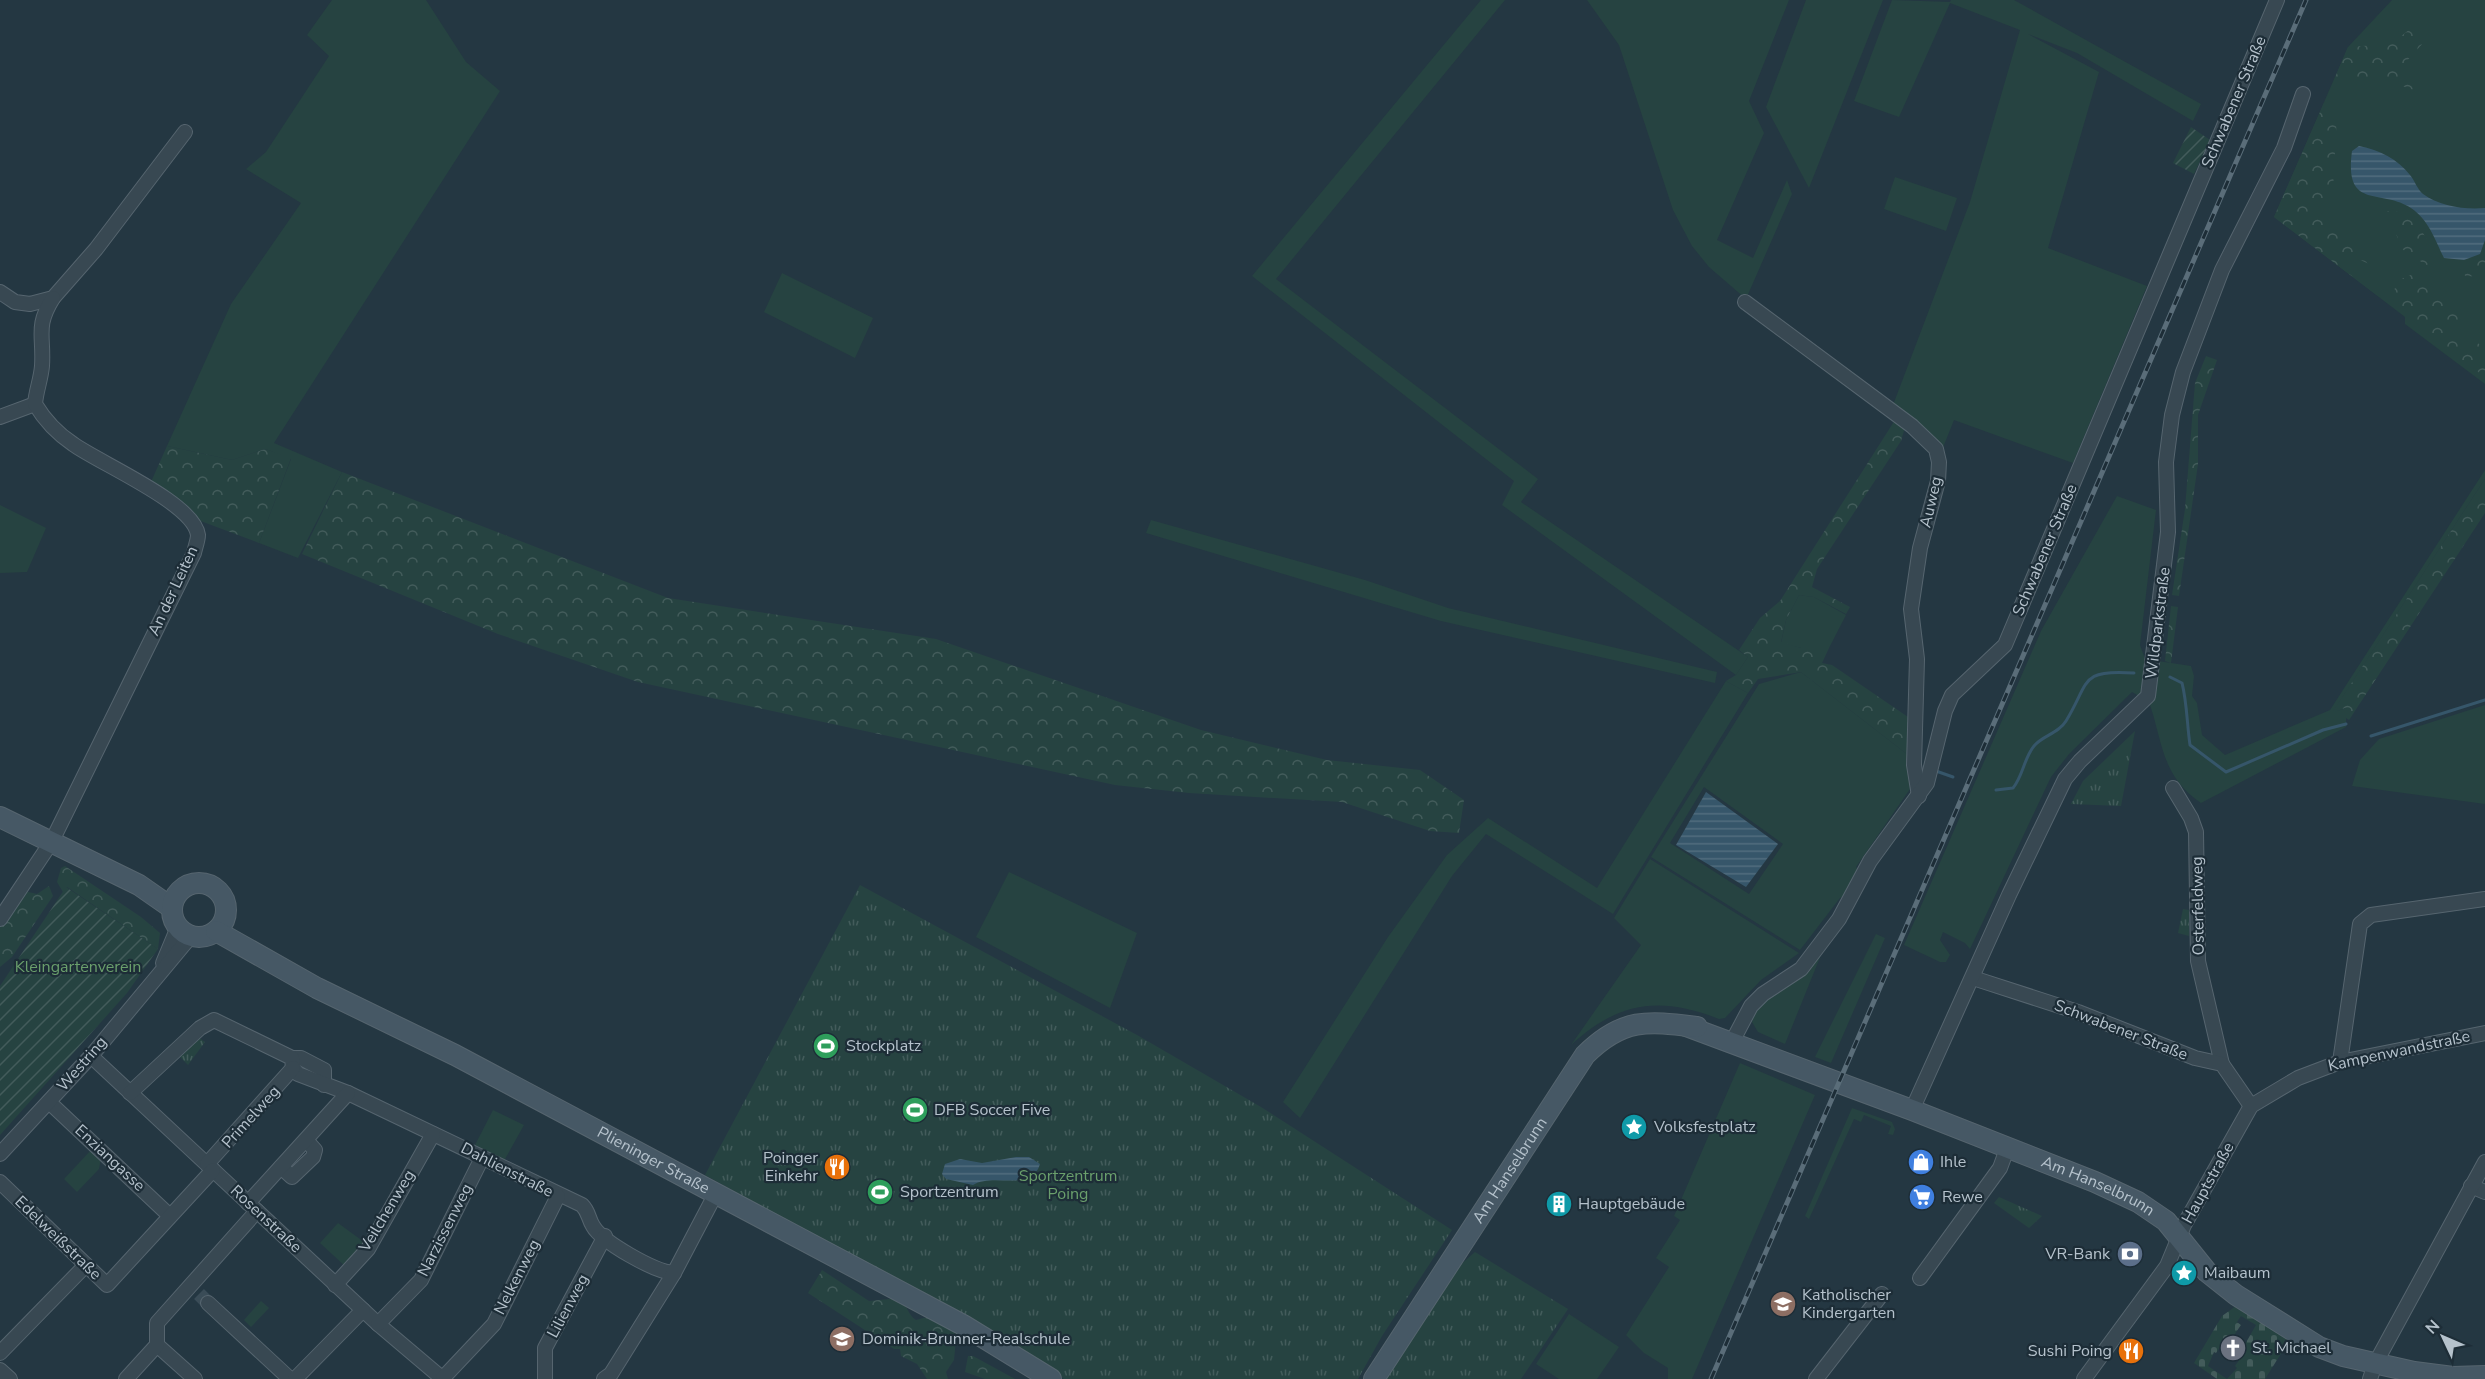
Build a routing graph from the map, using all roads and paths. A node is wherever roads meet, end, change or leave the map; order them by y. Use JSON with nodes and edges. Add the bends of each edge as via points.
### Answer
{"nodes":[{"id":1,"x":2277,"y":0,"type":"edge"},
{"id":2,"x":2303,"y":94,"type":"dead end"},
{"id":3,"x":185,"y":132,"type":"dead end"},
{"id":4,"x":0,"y":292,"type":"edge"},
{"id":5,"x":53,"y":298,"type":"junction"},
{"id":6,"x":15,"y":302,"type":"junction"},
{"id":7,"x":1745,"y":302,"type":"dead end"},
{"id":8,"x":40,"y":329,"type":"junction"},
{"id":9,"x":35,"y":404,"type":"junction"},
{"id":10,"x":0,"y":417,"type":"edge"},
{"id":11,"x":2173,"y":788,"type":"dead end"},
{"id":12,"x":1919,"y":796,"type":"junction"},
{"id":13,"x":0,"y":817,"type":"edge"},
{"id":14,"x":52,"y":841,"type":"junction"},
{"id":15,"x":2485,"y":899,"type":"edge"},
{"id":16,"x":225,"y":914,"type":"junction"},
{"id":17,"x":180,"y":916,"type":"junction"},
{"id":18,"x":0,"y":919,"type":"edge"},
{"id":19,"x":216,"y":931,"type":"junction"},
{"id":20,"x":252,"y":951,"type":"junction"},
{"id":21,"x":1973,"y":978,"type":"junction"},
{"id":22,"x":2485,"y":1033,"type":"edge"},
{"id":23,"x":1732,"y":1042,"type":"junction"},
{"id":24,"x":91,"y":1056,"type":"junction"},
{"id":25,"x":2340,"y":1062,"type":"junction"},
{"id":26,"x":292,"y":1063,"type":"junction"},
{"id":27,"x":2222,"y":1064,"type":"junction"},
{"id":28,"x":130,"y":1093,"type":"junction"},
{"id":29,"x":348,"y":1093,"type":"junction"},
{"id":30,"x":49,"y":1102,"type":"junction"},
{"id":31,"x":2251,"y":1106,"type":"junction"},
{"id":32,"x":1912,"y":1110,"type":"junction"},
{"id":33,"x":433,"y":1134,"type":"junction"},
{"id":34,"x":2007,"y":1149,"type":"junction"},
{"id":35,"x":0,"y":1155,"type":"edge"},
{"id":36,"x":482,"y":1158,"type":"junction"},
{"id":37,"x":2485,"y":1162,"type":"edge"},
{"id":38,"x":210,"y":1167,"type":"junction"},
{"id":39,"x":0,"y":1182,"type":"edge"},
{"id":40,"x":2471,"y":1186,"type":"junction"},
{"id":41,"x":2485,"y":1192,"type":"edge"},
{"id":42,"x":716,"y":1195,"type":"junction"},
{"id":43,"x":558,"y":1196,"type":"junction"},
{"id":44,"x":253,"y":1207,"type":"junction"},
{"id":45,"x":170,"y":1216,"type":"junction"},
{"id":46,"x":605,"y":1236,"type":"junction"},
{"id":47,"x":2180,"y":1238,"type":"junction"},
{"id":48,"x":86,"y":1265,"type":"junction"},
{"id":49,"x":674,"y":1273,"type":"junction"},
{"id":50,"x":1920,"y":1278,"type":"dead end"},
{"id":51,"x":335,"y":1285,"type":"junction"},
{"id":52,"x":1882,"y":1294,"type":"dead end"},
{"id":53,"x":199,"y":1295,"type":"junction"},
{"id":54,"x":363,"y":1310,"type":"junction"},
{"id":55,"x":378,"y":1324,"type":"junction"},
{"id":56,"x":157,"y":1345,"type":"junction"},
{"id":57,"x":0,"y":1353,"type":"edge"},
{"id":58,"x":0,"y":1370,"type":"edge"},
{"id":59,"x":2372,"y":1371,"type":"edge"},
{"id":60,"x":2485,"y":1376,"type":"edge"},
{"id":61,"x":610,"y":1377,"type":"edge"},
{"id":62,"x":443,"y":1378,"type":"edge"},
{"id":63,"x":10,"y":1379,"type":"edge"},
{"id":64,"x":126,"y":1379,"type":"edge"},
{"id":65,"x":195,"y":1379,"type":"edge"},
{"id":66,"x":290,"y":1379,"type":"edge"},
{"id":67,"x":295,"y":1379,"type":"edge"},
{"id":68,"x":545,"y":1379,"type":"edge"},
{"id":69,"x":1051,"y":1379,"type":"edge"},
{"id":70,"x":1374,"y":1379,"type":"edge"},
{"id":71,"x":1816,"y":1379,"type":"edge"},
{"id":72,"x":2084,"y":1379,"type":"edge"}],
"edges":[{"from":1,"to":12,"type":"street","name":"Schwabener Straße","via":[[2008,636],[1994,657],[1952,695],[1927,783]]},
{"from":2,"to":21,"type":"street","name":"Wildparkstraße","via":[[2284,148],[2222,270],[2183,372],[2166,462],[2168,532],[2148,696],[2071,770]]},
{"from":3,"to":5,"type":"street","via":[[96,249]]},
{"from":4,"to":6,"type":"street"},
{"from":5,"to":6,"type":"street","via":[[30,304]]},
{"from":5,"to":8,"type":"street","via":[[42,316]]},
{"from":6,"to":8,"type":"street"},
{"from":7,"to":12,"type":"street","name":"Auweg","via":[[1912,426],[1936,449],[1938,481],[1920,548],[1911,609],[1917,659],[1914,765]]},
{"from":8,"to":9,"type":"street","via":[[42,369]]},
{"from":9,"to":10,"type":"street"},
{"from":9,"to":14,"type":"street","name":"An der Leiten","via":[[71,443],[171,501],[192,522],[198,535],[194,553]]},
{"from":11,"to":27,"type":"street","name":"Osterfeldweg","via":[[2196,832],[2198,961]]},
{"from":12,"to":23,"type":"street","name":"Schwabener Straße","via":[[1870,861],[1850,901],[1814,954],[1801,969],[1751,1006]]},
{"from":13,"to":14,"type":"street"},
{"from":14,"to":17,"type":"street","via":[[139,885]]},
{"from":14,"to":18,"type":"street"},
{"from":15,"to":25,"type":"street","via":[[2364,919],[2360,924]]},
{"from":16,"to":17,"type":"street","name":"Plieninger Straße","via":[[223,899],[211,886],[193,884]]},
{"from":16,"to":19,"type":"street"},
{"from":16,"to":20,"type":"street","name":"Plieninger Straße"},
{"from":17,"to":19,"type":"street","via":[[201,937]]},
{"from":17,"to":24,"type":"street","name":"Westring","via":[[160,970]]},
{"from":19,"to":20,"type":"street","name":"Plieninger Straße"},
{"from":20,"to":42,"type":"street","name":"Plieninger Straße"},
{"from":21,"to":27,"type":"street","name":"Schwabener Straße","via":[[2078,1012],[2195,1058]]},
{"from":21,"to":32,"type":"street","name":"Wildparkstraße"},
{"from":22,"to":25,"type":"street","name":"Kampenwandstraße"},
{"from":23,"to":32,"type":"street","name":"Am Hanselbrunn"},
{"from":23,"to":70,"type":"street","name":"Am Hanselbrunn","via":[[1710,1029],[1656,1022],[1628,1026],[1596,1045]]},
{"from":24,"to":28,"type":"street","name":"Rosenstraße"},
{"from":24,"to":30,"type":"street","name":"Westring"},
{"from":25,"to":31,"type":"street","name":"Kampenwandstraße","via":[[2298,1077]]},
{"from":26,"to":28,"type":"street","name":"Dahlienstraße","via":[[213,1020]]},
{"from":26,"to":29,"type":"street","name":"Dahlienstraße","via":[[301,1058],[324,1070],[324,1084]]},
{"from":26,"to":38,"type":"street","name":"Primelweg"},
{"from":27,"to":31,"type":"street"},
{"from":28,"to":38,"type":"street","name":"Rosenstraße"},
{"from":29,"to":33,"type":"street","name":"Dahlienstraße"},
{"from":29,"to":44,"type":"street","via":[[281,1167]]},
{"from":30,"to":35,"type":"street","name":"Westring"},
{"from":30,"to":45,"type":"street","name":"Enziangasse"},
{"from":31,"to":47,"type":"street","name":"Hauptstraße"},
{"from":32,"to":34,"type":"street","name":"Am Hanselbrunn"},
{"from":33,"to":36,"type":"street","name":"Dahlienstraße"},
{"from":33,"to":51,"type":"street","name":"Veilchenweg","via":[[368,1249]]},
{"from":34,"to":47,"type":"street","name":"Am Hanselbrunn","via":[[2138,1202],[2166,1221]]},
{"from":34,"to":50,"type":"street","via":[[2000,1168]]},
{"from":36,"to":43,"type":"street","name":"Dahlienstraße"},
{"from":36,"to":55,"type":"street","name":"Narzissenweg","via":[[421,1280]]},
{"from":37,"to":40,"type":"street"},
{"from":38,"to":44,"type":"street","name":"Rosenstraße"},
{"from":38,"to":45,"type":"street","name":"Edelweißstraße"},
{"from":39,"to":48,"type":"street","name":"Edelweißstraße"},
{"from":40,"to":41,"type":"street"},
{"from":40,"to":59,"type":"street"},
{"from":42,"to":49,"type":"street"},
{"from":42,"to":69,"type":"street","name":"Plieninger Straße","via":[[963,1325]]},
{"from":43,"to":46,"type":"street","name":"Dahlienstraße","via":[[582,1205],[589,1212],[593,1227]]},
{"from":43,"to":62,"type":"street","name":"Nelkenweg","via":[[494,1324]]},
{"from":44,"to":51,"type":"street","name":"Rosenstraße"},
{"from":44,"to":53,"type":"street"},
{"from":45,"to":48,"type":"street","name":"Edelweißstraße","via":[[107,1285]]},
{"from":46,"to":49,"type":"street","name":"Dahlienstraße","via":[[622,1251],[661,1273]]},
{"from":46,"to":68,"type":"street","name":"Lilienweg","via":[[545,1348]]},
{"from":47,"to":59,"type":"street","name":"Am Hanselbrunn","via":[[2207,1272],[2289,1330]]},
{"from":47,"to":72,"type":"street","name":"Hauptstraße","via":[[2167,1266]]},
{"from":48,"to":57,"type":"street"},
{"from":49,"to":61,"type":"street"},
{"from":51,"to":54,"type":"street","name":"Rosenstraße"},
{"from":52,"to":71,"type":"street"},
{"from":53,"to":56,"type":"street","via":[[158,1323]]},
{"from":53,"to":66,"type":"street"},
{"from":54,"to":55,"type":"street","name":"Rosenstraße"},
{"from":54,"to":67,"type":"street"},
{"from":55,"to":62,"type":"street","name":"Rosenstraße"},
{"from":56,"to":64,"type":"street"},
{"from":56,"to":65,"type":"street"},
{"from":58,"to":63,"type":"street"},
{"from":59,"to":60,"type":"street","name":"Am Hanselbrunn"}]}
